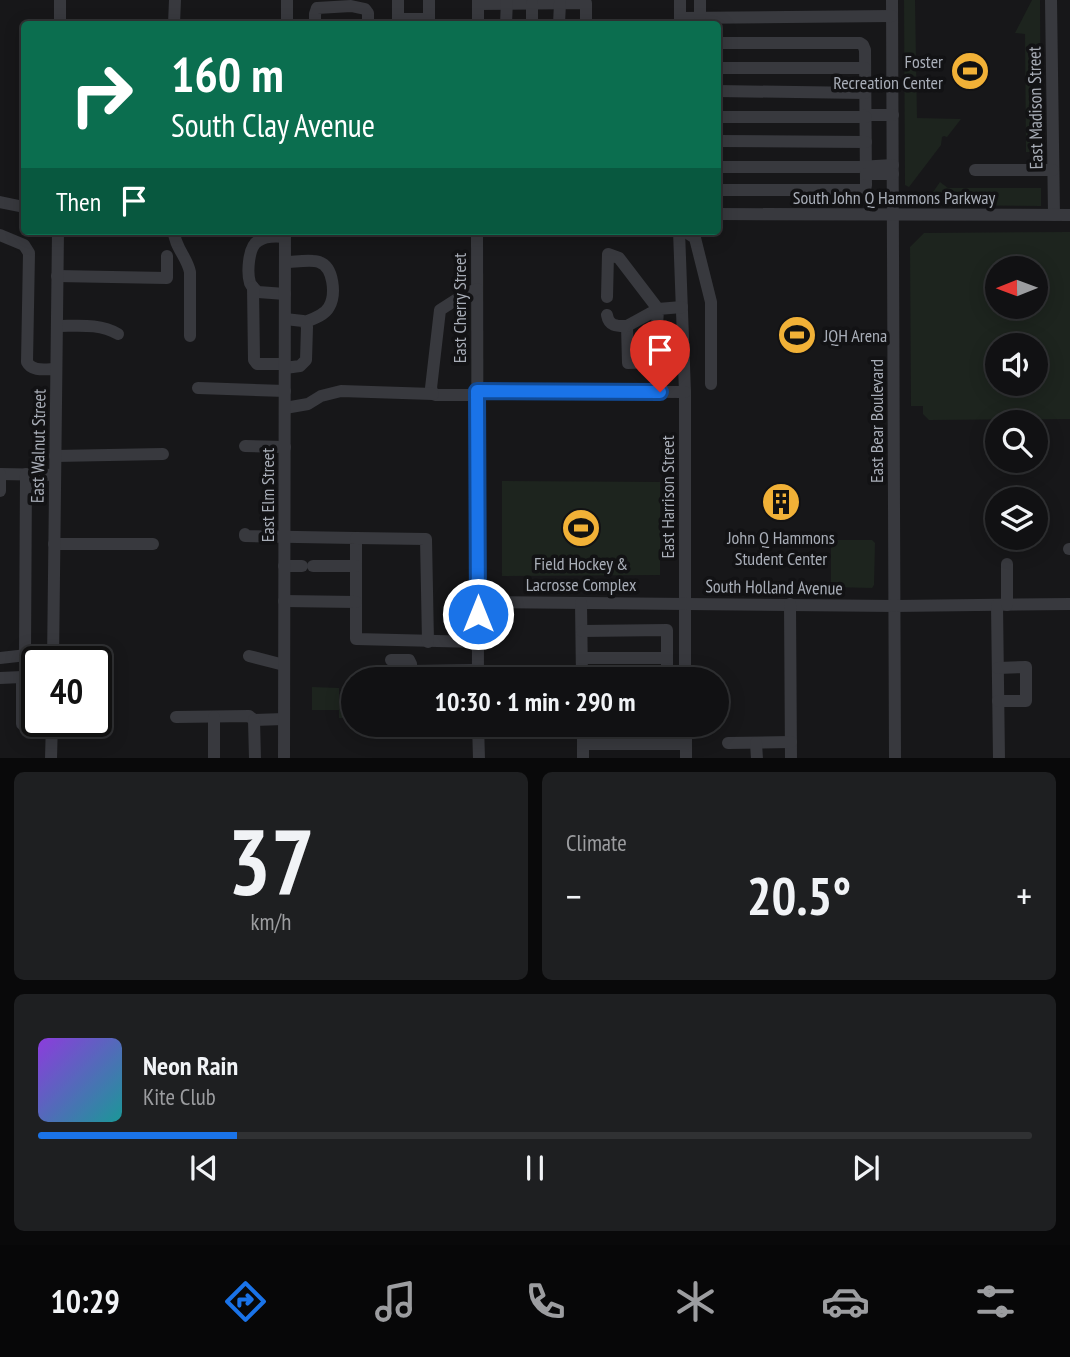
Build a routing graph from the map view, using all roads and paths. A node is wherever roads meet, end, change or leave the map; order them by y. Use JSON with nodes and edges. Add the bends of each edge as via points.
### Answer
{"nodes":[{"id":1,"x":60,"y":0,"type":"edge"},
{"id":2,"x":175,"y":0,"type":"edge"},
{"id":3,"x":287,"y":0,"type":"edge"},
{"id":4,"x":398,"y":0,"type":"edge"},
{"id":5,"x":429,"y":0,"type":"edge"},
{"id":6,"x":680,"y":0,"type":"edge"},
{"id":7,"x":700,"y":0,"type":"edge"},
{"id":8,"x":892,"y":0,"type":"edge"},
{"id":9,"x":1051,"y":0,"type":"edge"},
{"id":10,"x":478,"y":2,"type":"edge"},
{"id":11,"x":507,"y":2,"type":"edge"},
{"id":12,"x":559,"y":3,"type":"junction"},
{"id":13,"x":532,"y":4,"type":"junction"},
{"id":14,"x":892,"y":16,"type":"junction"},
{"id":15,"x":700,"y":18,"type":"junction"},
{"id":16,"x":60,"y":21,"type":"edge"},
{"id":17,"x":174,"y":21,"type":"edge"},
{"id":18,"x":287,"y":21,"type":"edge"},
{"id":19,"x":315,"y":21,"type":"edge"},
{"id":20,"x":368,"y":21,"type":"edge"},
{"id":21,"x":419,"y":21,"type":"edge"},
{"id":22,"x":429,"y":21,"type":"edge"},
{"id":23,"x":478,"y":21,"type":"edge"},
{"id":24,"x":506,"y":21,"type":"edge"},
{"id":25,"x":532,"y":21,"type":"edge"},
{"id":26,"x":559,"y":21,"type":"edge"},
{"id":27,"x":586,"y":21,"type":"edge"},
{"id":28,"x":680,"y":21,"type":"edge"},
{"id":29,"x":721,"y":43,"type":"edge"},
{"id":30,"x":721,"y":68,"type":"edge"},
{"id":31,"x":865,"y":68,"type":"junction"},
{"id":32,"x":721,"y":91,"type":"edge"},
{"id":33,"x":865,"y":93,"type":"junction"},
{"id":34,"x":721,"y":117,"type":"edge"},
{"id":35,"x":866,"y":118,"type":"junction"},
{"id":36,"x":893,"y":119,"type":"junction"},
{"id":37,"x":721,"y":141,"type":"edge"},
{"id":38,"x":866,"y":142,"type":"junction"},
{"id":39,"x":721,"y":167,"type":"edge"},
{"id":40,"x":893,"y":169,"type":"junction"},
{"id":41,"x":975,"y":170,"type":"dead end"},
{"id":42,"x":1053,"y":170,"type":"junction"},
{"id":43,"x":866,"y":171,"type":"junction"},
{"id":44,"x":721,"y":190,"type":"edge"},
{"id":45,"x":0,"y":202,"type":"edge"},
{"id":46,"x":21,"y":206,"type":"edge"},
{"id":47,"x":721,"y":214,"type":"edge"},
{"id":48,"x":894,"y":215,"type":"junction"},
{"id":49,"x":1054,"y":215,"type":"junction"},
{"id":50,"x":1070,"y":215,"type":"edge"},
{"id":51,"x":0,"y":235,"type":"edge"},
{"id":52,"x":58,"y":235,"type":"edge"},
{"id":53,"x":174,"y":235,"type":"edge"},
{"id":54,"x":280,"y":235,"type":"edge"},
{"id":55,"x":285,"y":235,"type":"edge"},
{"id":56,"x":477,"y":235,"type":"edge"},
{"id":57,"x":681,"y":235,"type":"edge"},
{"id":58,"x":689,"y":235,"type":"edge"},
{"id":59,"x":167,"y":256,"type":"dead end"},
{"id":60,"x":285,"y":262,"type":"junction"},
{"id":61,"x":57,"y":276,"type":"junction"},
{"id":62,"x":253,"y":287,"type":"junction"},
{"id":63,"x":477,"y":289,"type":"junction"},
{"id":64,"x":285,"y":294,"type":"junction"},
{"id":65,"x":607,"y":296,"type":"dead end"},
{"id":66,"x":682,"y":307,"type":"junction"},
{"id":67,"x":658,"y":309,"type":"junction"},
{"id":68,"x":607,"y":315,"type":"dead end"},
{"id":69,"x":285,"y":319,"type":"junction"},
{"id":70,"x":305,"y":322,"type":"junction"},
{"id":71,"x":57,"y":326,"type":"junction"},
{"id":72,"x":627,"y":326,"type":"junction"},
{"id":73,"x":118,"y":334,"type":"dead end"},
{"id":74,"x":190,"y":336,"type":"dead end"},
{"id":75,"x":285,"y":366,"type":"junction"},
{"id":76,"x":56,"y":369,"type":"junction"},
{"id":77,"x":711,"y":384,"type":"dead end"},
{"id":78,"x":198,"y":388,"type":"dead end"},
{"id":79,"x":285,"y":391,"type":"junction"},
{"id":80,"x":685,"y":392,"type":"junction"},
{"id":81,"x":477,"y":393,"type":"junction"},
{"id":82,"x":433,"y":394,"type":"junction"},
{"id":83,"x":285,"y":408,"type":"junction"},
{"id":84,"x":245,"y":446,"type":"dead end"},
{"id":85,"x":285,"y":447,"type":"junction"},
{"id":86,"x":163,"y":454,"type":"dead end"},
{"id":87,"x":55,"y":456,"type":"junction"},
{"id":88,"x":0,"y":474,"type":"edge"},
{"id":89,"x":26,"y":474,"type":"junction"},
{"id":90,"x":55,"y":475,"type":"junction"},
{"id":91,"x":0,"y":491,"type":"edge"},
{"id":92,"x":245,"y":534,"type":"dead end"},
{"id":93,"x":284,"y":537,"type":"junction"},
{"id":94,"x":356,"y":538,"type":"junction"},
{"id":95,"x":54,"y":544,"type":"junction"},
{"id":96,"x":153,"y":544,"type":"dead end"},
{"id":97,"x":1007,"y":564,"type":"dead end"},
{"id":98,"x":284,"y":566,"type":"junction"},
{"id":99,"x":356,"y":566,"type":"junction"},
{"id":100,"x":284,"y":601,"type":"junction"},
{"id":101,"x":478,"y":602,"type":"junction"},
{"id":102,"x":356,"y":603,"type":"junction"},
{"id":103,"x":581,"y":603,"type":"junction"},
{"id":104,"x":685,"y":603,"type":"junction"},
{"id":105,"x":790,"y":604,"type":"junction"},
{"id":106,"x":1070,"y":604,"type":"edge"},
{"id":107,"x":1002,"y":605,"type":"junction"},
{"id":108,"x":895,"y":606,"type":"junction"},
{"id":109,"x":582,"y":631,"type":"junction"},
{"id":110,"x":428,"y":642,"type":"junction"},
{"id":111,"x":478,"y":642,"type":"junction"},
{"id":112,"x":24,"y":646,"type":"edge"},
{"id":113,"x":53,"y":646,"type":"edge"},
{"id":114,"x":21,"y":655,"type":"edge"},
{"id":115,"x":249,"y":656,"type":"dead end"},
{"id":116,"x":0,"y":658,"type":"edge"},
{"id":117,"x":582,"y":658,"type":"junction"},
{"id":118,"x":667,"y":658,"type":"junction"},
{"id":119,"x":391,"y":660,"type":"dead end"},
{"id":120,"x":284,"y":664,"type":"junction"},
{"id":121,"x":411,"y":667,"type":"edge"},
{"id":122,"x":478,"y":667,"type":"edge"},
{"id":123,"x":582,"y":667,"type":"edge"},
{"id":124,"x":667,"y":667,"type":"edge"},
{"id":125,"x":685,"y":667,"type":"edge"},
{"id":126,"x":998,"y":667,"type":"junction"},
{"id":127,"x":21,"y":677,"type":"edge"},
{"id":128,"x":0,"y":678,"type":"edge"},
{"id":129,"x":998,"y":701,"type":"junction"},
{"id":130,"x":176,"y":717,"type":"dead end"},
{"id":131,"x":214,"y":717,"type":"junction"},
{"id":132,"x":284,"y":719,"type":"junction"},
{"id":133,"x":254,"y":720,"type":"junction"},
{"id":134,"x":52,"y":737,"type":"edge"},
{"id":135,"x":478,"y":737,"type":"edge"},
{"id":136,"x":583,"y":737,"type":"edge"},
{"id":137,"x":667,"y":737,"type":"edge"},
{"id":138,"x":686,"y":737,"type":"edge"},
{"id":139,"x":791,"y":742,"type":"junction"},
{"id":140,"x":728,"y":743,"type":"dead end"},
{"id":141,"x":757,"y":743,"type":"junction"},
{"id":142,"x":583,"y":744,"type":"junction"},
{"id":143,"x":667,"y":744,"type":"junction"},
{"id":144,"x":686,"y":744,"type":"junction"},
{"id":145,"x":51,"y":758,"type":"edge"},
{"id":146,"x":214,"y":758,"type":"edge"},
{"id":147,"x":255,"y":758,"type":"edge"},
{"id":148,"x":284,"y":758,"type":"edge"},
{"id":149,"x":479,"y":758,"type":"edge"},
{"id":150,"x":583,"y":758,"type":"edge"},
{"id":151,"x":686,"y":758,"type":"edge"},
{"id":152,"x":757,"y":758,"type":"edge"},
{"id":153,"x":791,"y":758,"type":"edge"},
{"id":154,"x":895,"y":758,"type":"edge"},
{"id":155,"x":999,"y":758,"type":"edge"}],
"edges":[{"from":1,"to":16,"type":"street"},
{"from":2,"to":17,"type":"street"},
{"from":3,"to":18,"type":"street"},
{"from":4,"to":21,"type":"street","via":[[398,19]]},
{"from":5,"to":22,"type":"street"},
{"from":6,"to":28,"type":"street"},
{"from":7,"to":15,"type":"street"},
{"from":8,"to":14,"type":"street","name":"East Bear Boulevard"},
{"from":9,"to":42,"type":"street","name":"East Madison Street"},
{"from":10,"to":11,"type":"street"},
{"from":10,"to":23,"type":"street"},
{"from":11,"to":13,"type":"street"},
{"from":11,"to":24,"type":"street"},
{"from":12,"to":13,"type":"street"},
{"from":12,"to":26,"type":"street"},
{"from":12,"to":27,"type":"street","via":[[586,3]]},
{"from":13,"to":25,"type":"street"},
{"from":14,"to":15,"type":"street"},
{"from":14,"to":36,"type":"street","name":"East Bear Boulevard"},
{"from":15,"to":28,"type":"street"},
{"from":19,"to":20,"type":"street","via":[[317,8],[351,6],[365,9]]},
{"from":29,"to":31,"type":"street","via":[[860,43]]},
{"from":30,"to":31,"type":"street"},
{"from":31,"to":33,"type":"street"},
{"from":32,"to":33,"type":"street"},
{"from":33,"to":35,"type":"street"},
{"from":34,"to":35,"type":"street"},
{"from":35,"to":36,"type":"street"},
{"from":35,"to":38,"type":"street"},
{"from":36,"to":40,"type":"street","name":"East Bear Boulevard"},
{"from":37,"to":38,"type":"street"},
{"from":38,"to":43,"type":"street"},
{"from":39,"to":43,"type":"street"},
{"from":40,"to":43,"type":"street"},
{"from":40,"to":48,"type":"street","name":"East Bear Boulevard"},
{"from":41,"to":42,"type":"street"},
{"from":42,"to":49,"type":"street","name":"East Madison Street"},
{"from":43,"to":44,"type":"street","via":[[865,190]]},
{"from":45,"to":46,"type":"street"},
{"from":47,"to":48,"type":"street","name":"South John Q Hammons Parkway"},
{"from":48,"to":49,"type":"street","name":"South John Q Hammons Parkway"},
{"from":48,"to":108,"type":"street","name":"East Bear Boulevard"},
{"from":49,"to":50,"type":"street","name":"South John Q Hammons Parkway"},
{"from":51,"to":76,"type":"street","via":[[24,245],[29,253],[27,362],[34,368]]},
{"from":52,"to":61,"type":"street","name":"East Walnut Street"},
{"from":53,"to":74,"type":"street","via":[[190,272]]},
{"from":54,"to":62,"type":"street","via":[[259,239],[251,248]]},
{"from":55,"to":60,"type":"street","name":"East Elm Street"},
{"from":56,"to":63,"type":"street","name":"East Cherry Street"},
{"from":57,"to":66,"type":"street","name":"East Harrison Street"},
{"from":58,"to":77,"type":"street","via":[[695,238],[711,302]]},
{"from":59,"to":61,"type":"street","via":[[167,278]]},
{"from":60,"to":64,"type":"street","name":"East Elm Street"},
{"from":60,"to":70,"type":"street","via":[[317,261],[331,277],[330,306]]},
{"from":61,"to":71,"type":"street","name":"East Walnut Street"},
{"from":62,"to":64,"type":"street","via":[[258,292]]},
{"from":62,"to":75,"type":"street","via":[[254,360]]},
{"from":63,"to":81,"type":"street","name":"East Cherry Street"},
{"from":63,"to":82,"type":"street","via":[[440,310]]},
{"from":64,"to":69,"type":"street","name":"East Elm Street"},
{"from":65,"to":67,"type":"street","via":[[608,254],[619,258]]},
{"from":66,"to":67,"type":"street"},
{"from":66,"to":80,"type":"street","name":"East Harrison Street"},
{"from":67,"to":72,"type":"street"},
{"from":67,"to":72,"type":"street","via":[[655,362],[628,363]]},
{"from":68,"to":72,"type":"street","via":[[612,324]]},
{"from":69,"to":70,"type":"street"},
{"from":69,"to":75,"type":"street","name":"East Elm Street"},
{"from":70,"to":75,"type":"street","via":[[306,360],[300,366]]},
{"from":71,"to":73,"type":"street","via":[[99,327]]},
{"from":71,"to":76,"type":"street","name":"East Walnut Street"},
{"from":75,"to":79,"type":"street","name":"East Elm Street"},
{"from":76,"to":87,"type":"street","name":"East Walnut Street"},
{"from":78,"to":79,"type":"street"},
{"from":79,"to":83,"type":"street","name":"East Elm Street"},
{"from":80,"to":81,"type":"street"},
{"from":80,"to":104,"type":"street","name":"East Harrison Street"},
{"from":81,"to":82,"type":"street"},
{"from":81,"to":101,"type":"street","name":"East Cherry Street"},
{"from":82,"to":83,"type":"street","via":[[341,391]]},
{"from":83,"to":85,"type":"street","name":"East Elm Street"},
{"from":84,"to":85,"type":"street"},
{"from":85,"to":93,"type":"street","name":"East Elm Street"},
{"from":86,"to":87,"type":"street"},
{"from":87,"to":90,"type":"street","name":"East Walnut Street"},
{"from":88,"to":89,"type":"street"},
{"from":88,"to":91,"type":"street"},
{"from":89,"to":90,"type":"street"},
{"from":89,"to":112,"type":"street"},
{"from":90,"to":95,"type":"street","name":"East Walnut Street"},
{"from":92,"to":93,"type":"street"},
{"from":93,"to":94,"type":"street"},
{"from":93,"to":98,"type":"street","name":"East Elm Street"},
{"from":94,"to":99,"type":"street"},
{"from":94,"to":110,"type":"street","via":[[426,540]]},
{"from":95,"to":96,"type":"street"},
{"from":95,"to":113,"type":"street","name":"East Walnut Street"},
{"from":97,"to":107,"type":"street"},
{"from":98,"to":99,"type":"street"},
{"from":98,"to":100,"type":"street","name":"East Elm Street"},
{"from":99,"to":102,"type":"street"},
{"from":100,"to":102,"type":"street"},
{"from":100,"to":120,"type":"street","name":"East Elm Street"},
{"from":101,"to":103,"type":"street","name":"South Holland Avenue"},
{"from":101,"to":111,"type":"street","name":"East Cherry Street"},
{"from":102,"to":110,"type":"street","via":[[356,639]]},
{"from":103,"to":104,"type":"street","name":"South Holland Avenue"},
{"from":103,"to":109,"type":"street"},
{"from":104,"to":105,"type":"street","name":"South Holland Avenue"},
{"from":104,"to":125,"type":"street","name":"East Harrison Street"},
{"from":105,"to":108,"type":"street","name":"South Holland Avenue"},
{"from":105,"to":139,"type":"street"},
{"from":106,"to":107,"type":"street","name":"South Holland Avenue"},
{"from":107,"to":108,"type":"street","name":"South Holland Avenue"},
{"from":107,"to":126,"type":"street"},
{"from":108,"to":154,"type":"street","name":"East Bear Boulevard"},
{"from":109,"to":117,"type":"street"},
{"from":109,"to":118,"type":"street","via":[[667,630]]},
{"from":110,"to":111,"type":"street"},
{"from":111,"to":122,"type":"street","name":"East Cherry Street"},
{"from":114,"to":116,"type":"street"},
{"from":115,"to":120,"type":"street"},
{"from":117,"to":118,"type":"street"},
{"from":117,"to":123,"type":"street"},
{"from":118,"to":124,"type":"street"},
{"from":119,"to":121,"type":"street","via":[[409,660]]},
{"from":120,"to":132,"type":"street","name":"East Elm Street"},
{"from":126,"to":129,"type":"street"},
{"from":126,"to":129,"type":"street","via":[[1026,667],[1026,701]]},
{"from":127,"to":128,"type":"street"},
{"from":129,"to":155,"type":"street"},
{"from":130,"to":131,"type":"street"},
{"from":131,"to":133,"type":"street","via":[[249,716]]},
{"from":131,"to":146,"type":"street"},
{"from":132,"to":133,"type":"street"},
{"from":132,"to":148,"type":"street","name":"East Elm Street"},
{"from":133,"to":147,"type":"street"},
{"from":134,"to":145,"type":"street"},
{"from":135,"to":149,"type":"street"},
{"from":136,"to":142,"type":"street"},
{"from":137,"to":143,"type":"street"},
{"from":138,"to":144,"type":"street"},
{"from":139,"to":141,"type":"street"},
{"from":139,"to":153,"type":"street"},
{"from":140,"to":141,"type":"street"},
{"from":141,"to":152,"type":"street"},
{"from":142,"to":143,"type":"street"},
{"from":142,"to":150,"type":"street"},
{"from":143,"to":144,"type":"street"},
{"from":144,"to":151,"type":"street"}]}
